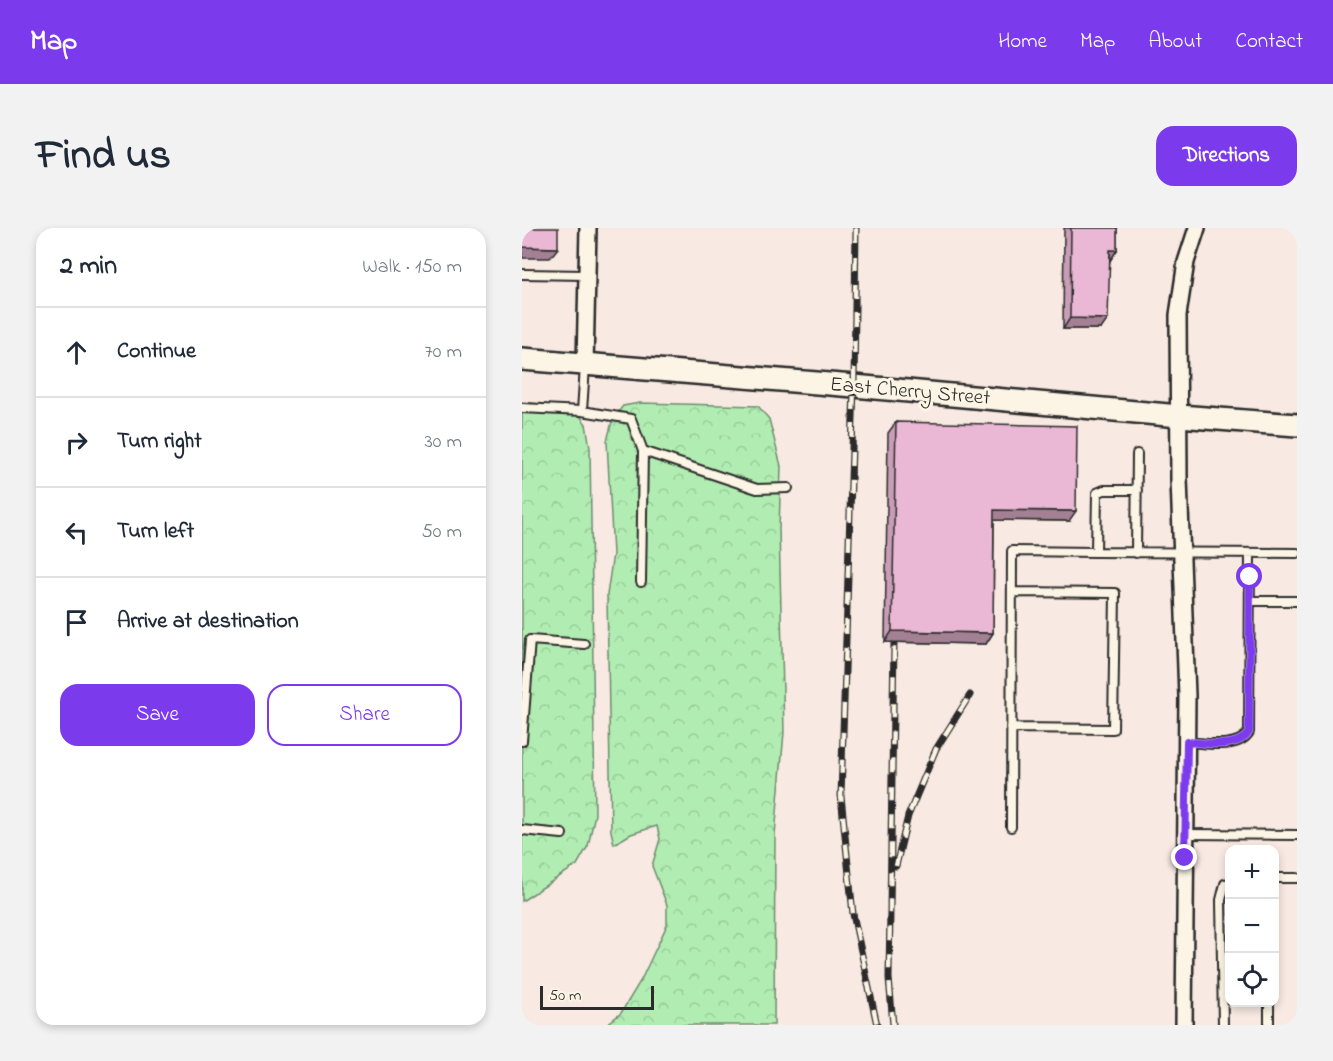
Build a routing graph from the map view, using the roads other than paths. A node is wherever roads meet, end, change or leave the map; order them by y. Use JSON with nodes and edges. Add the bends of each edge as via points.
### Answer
{"nodes":[{"id":1,"x":588,"y":228,"type":"edge"},
{"id":2,"x":1197,"y":228,"type":"edge"},
{"id":3,"x":522,"y":274,"type":"edge"},
{"id":4,"x":587,"y":275,"type":"junction"},
{"id":5,"x":522,"y":359,"type":"edge"},
{"id":6,"x":585,"y":364,"type":"junction"},
{"id":7,"x":522,"y":408,"type":"edge"},
{"id":8,"x":582,"y":411,"type":"junction"},
{"id":9,"x":1179,"y":416,"type":"junction"},
{"id":10,"x":1297,"y":425,"type":"edge"},
{"id":11,"x":643,"y":451,"type":"junction"},
{"id":12,"x":1137,"y":454,"type":"dead end"},
{"id":13,"x":788,"y":488,"type":"dead end"},
{"id":14,"x":1137,"y":490,"type":"junction"},
{"id":15,"x":1096,"y":552,"type":"junction"},
{"id":16,"x":1136,"y":553,"type":"junction"},
{"id":17,"x":1182,"y":553,"type":"junction"},
{"id":18,"x":1250,"y":553,"type":"junction"},
{"id":19,"x":1297,"y":554,"type":"edge"},
{"id":20,"x":641,"y":582,"type":"dead end"},
{"id":21,"x":1012,"y":592,"type":"junction"},
{"id":22,"x":1250,"y":601,"type":"junction"},
{"id":23,"x":1297,"y":601,"type":"edge"},
{"id":24,"x":526,"y":640,"type":"edge"},
{"id":25,"x":584,"y":644,"type":"dead end"},
{"id":26,"x":1011,"y":728,"type":"junction"},
{"id":27,"x":522,"y":741,"type":"edge"},
{"id":28,"x":1187,"y":742,"type":"junction"},
{"id":29,"x":1011,"y":827,"type":"dead end"},
{"id":30,"x":522,"y":830,"type":"edge"},
{"id":31,"x":562,"y":834,"type":"dead end"},
{"id":32,"x":1186,"y":834,"type":"junction"},
{"id":33,"x":1297,"y":835,"type":"edge"},
{"id":34,"x":1279,"y":878,"type":"edge"},
{"id":35,"x":1297,"y":878,"type":"edge"},
{"id":36,"x":1225,"y":884,"type":"edge"},
{"id":37,"x":1269,"y":1007,"type":"edge"},
{"id":38,"x":1184,"y":1025,"type":"edge"},
{"id":39,"x":1223,"y":1025,"type":"edge"},
{"id":40,"x":1269,"y":1025,"type":"edge"}],
"edges":[{"from":1,"to":4,"type":"street"},
{"from":2,"to":9,"type":"street","via":[[1186,262],[1178,315]]},
{"from":3,"to":4,"type":"lane"},
{"from":4,"to":6,"type":"street"},
{"from":5,"to":6,"type":"street","name":"East Cherry Street"},
{"from":6,"to":8,"type":"lane"},
{"from":6,"to":9,"type":"street","name":"East Cherry Street"},
{"from":7,"to":8,"type":"lane"},
{"from":8,"to":11,"type":"lane","via":[[632,419]]},
{"from":9,"to":10,"type":"street","name":"East Cherry Street"},
{"from":9,"to":17,"type":"street"},
{"from":11,"to":13,"type":"lane","via":[[757,489]]},
{"from":11,"to":20,"type":"lane"},
{"from":12,"to":14,"type":"lane"},
{"from":14,"to":15,"type":"lane","via":[[1104,490],[1097,494]]},
{"from":14,"to":16,"type":"lane"},
{"from":15,"to":16,"type":"lane"},
{"from":15,"to":21,"type":"lane","via":[[1012,551]]},
{"from":16,"to":17,"type":"lane"},
{"from":17,"to":18,"type":"lane"},
{"from":17,"to":28,"type":"street"},
{"from":18,"to":19,"type":"lane"},
{"from":18,"to":22,"type":"lane"},
{"from":21,"to":26,"type":"lane"},
{"from":21,"to":26,"type":"lane","via":[[1115,593],[1113,729]]},
{"from":22,"to":23,"type":"lane"},
{"from":22,"to":28,"type":"lane","via":[[1249,732],[1236,742]]},
{"from":24,"to":25,"type":"lane"},
{"from":24,"to":27,"type":"lane"},
{"from":26,"to":29,"type":"lane"},
{"from":28,"to":32,"type":"street"},
{"from":30,"to":31,"type":"lane"},
{"from":32,"to":33,"type":"lane"},
{"from":32,"to":38,"type":"street"},
{"from":34,"to":35,"type":"lane"},
{"from":36,"to":39,"type":"lane","via":[[1221,900]]},
{"from":37,"to":40,"type":"lane"}]}
